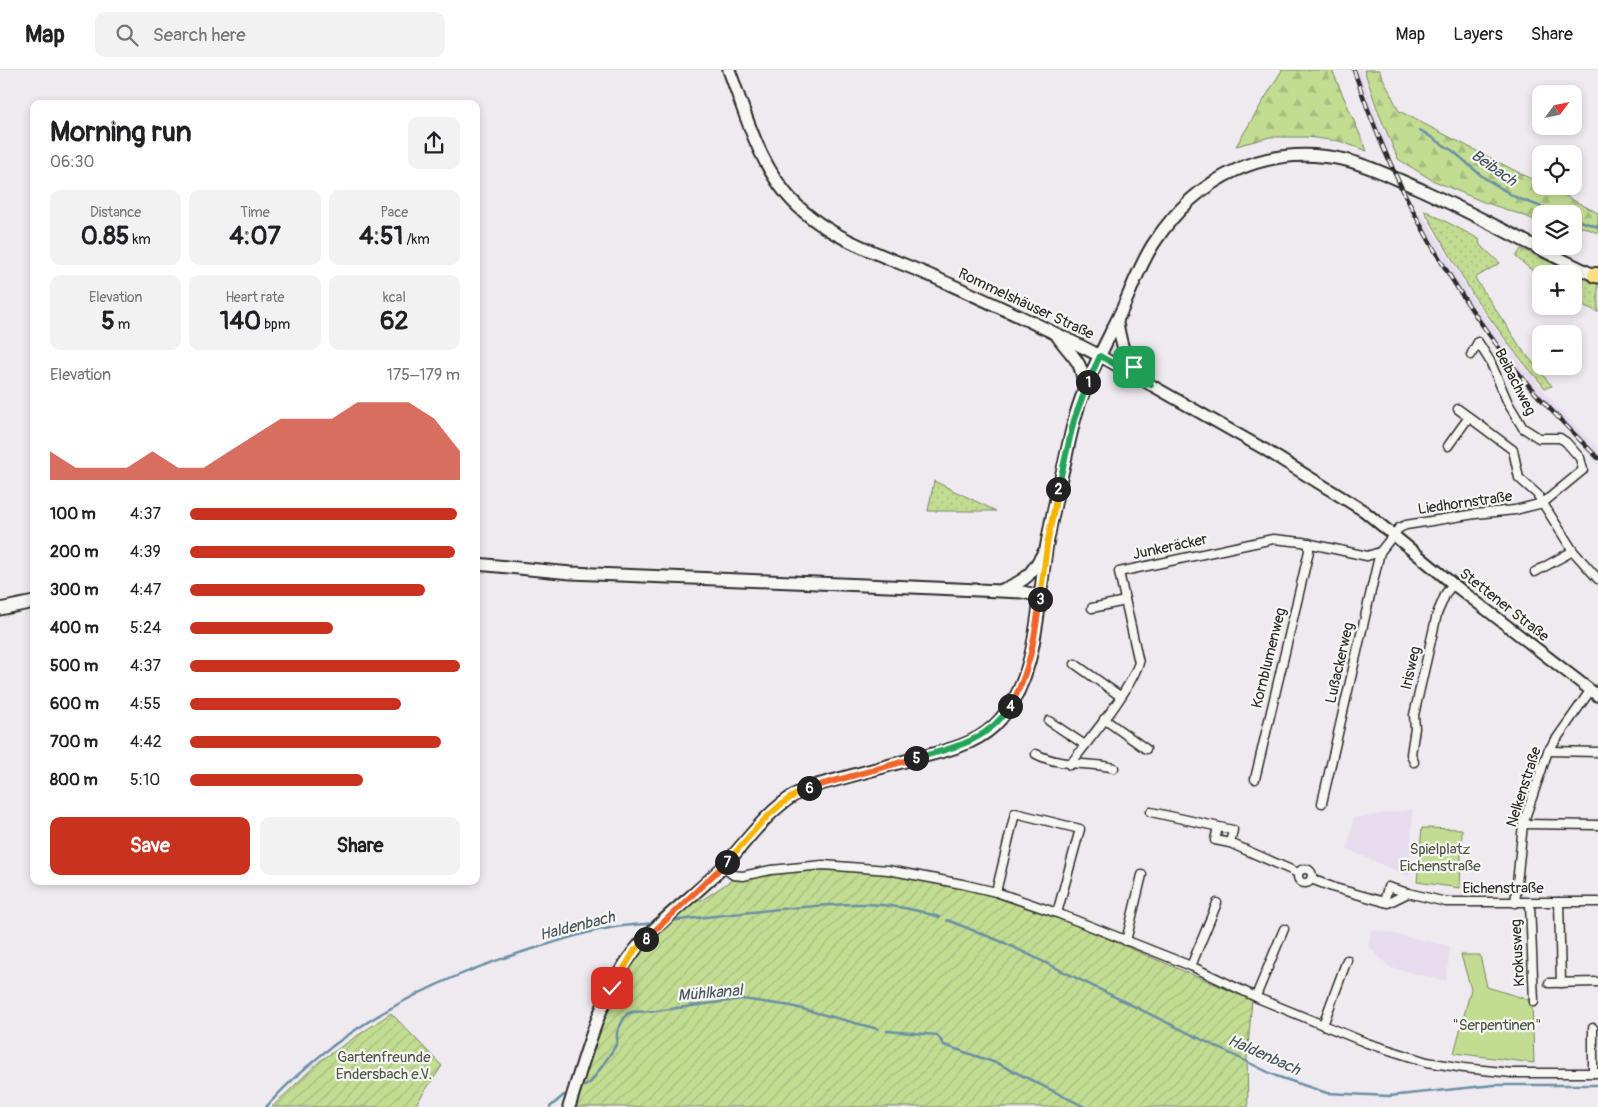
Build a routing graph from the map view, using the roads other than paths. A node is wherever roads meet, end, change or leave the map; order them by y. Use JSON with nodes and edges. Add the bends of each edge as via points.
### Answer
{"nodes":[{"id":1,"x":729,"y":70,"type":"edge"},
{"id":2,"x":1597,"y":276,"type":"edge"},
{"id":3,"x":1117,"y":320,"type":"junction"},
{"id":4,"x":1057,"y":334,"type":"junction"},
{"id":5,"x":1471,"y":355,"type":"dead end"},
{"id":6,"x":1100,"y":356,"type":"junction"},
{"id":7,"x":1151,"y":385,"type":"junction"},
{"id":8,"x":1084,"y":390,"type":"junction"},
{"id":9,"x":1458,"y":409,"type":"dead end"},
{"id":10,"x":1469,"y":417,"type":"junction"},
{"id":11,"x":1448,"y":446,"type":"dead end"},
{"id":12,"x":1583,"y":470,"type":"joint"},
{"id":13,"x":1542,"y":503,"type":"junction"},
{"id":14,"x":1394,"y":535,"type":"junction"},
{"id":15,"x":1309,"y":544,"type":"junction"},
{"id":16,"x":1047,"y":545,"type":"junction"},
{"id":17,"x":1573,"y":551,"type":"junction"},
{"id":18,"x":1380,"y":552,"type":"junction"},
{"id":19,"x":480,"y":564,"type":"edge"},
{"id":20,"x":1535,"y":572,"type":"dead end"},
{"id":21,"x":1598,"y":579,"type":"edge"},
{"id":22,"x":1453,"y":584,"type":"junction"},
{"id":23,"x":999,"y":592,"type":"junction"},
{"id":24,"x":1041,"y":596,"type":"junction"},
{"id":25,"x":1125,"y":600,"type":"junction"},
{"id":26,"x":30,"y":603,"type":"edge"},
{"id":27,"x":1092,"y":608,"type":"dead end"},
{"id":28,"x":0,"y":609,"type":"edge"},
{"id":29,"x":1075,"y":664,"type":"dead end"},
{"id":30,"x":1594,"y":694,"type":"edge"},
{"id":31,"x":1120,"y":696,"type":"junction"},
{"id":32,"x":1104,"y":719,"type":"junction"},
{"id":33,"x":1049,"y":721,"type":"dead end"},
{"id":34,"x":1085,"y":744,"type":"junction"},
{"id":35,"x":1146,"y":749,"type":"dead end"},
{"id":36,"x":1548,"y":750,"type":"junction"},
{"id":37,"x":1598,"y":752,"type":"edge"},
{"id":38,"x":1036,"y":754,"type":"dead end"},
{"id":39,"x":1414,"y":762,"type":"dead end"},
{"id":40,"x":1070,"y":765,"type":"junction"},
{"id":41,"x":1114,"y":768,"type":"dead end"},
{"id":42,"x":1255,"y":780,"type":"dead end"},
{"id":43,"x":1322,"y":802,"type":"dead end"},
{"id":44,"x":1151,"y":812,"type":"dead end"},
{"id":45,"x":1523,"y":824,"type":"junction"},
{"id":46,"x":1598,"y":826,"type":"edge"},
{"id":47,"x":1218,"y":827,"type":"junction"},
{"id":48,"x":1230,"y":844,"type":"junction"},
{"id":49,"x":723,"y":867,"type":"junction"},
{"id":50,"x":1142,"y":875,"type":"dead end"},
{"id":51,"x":996,"y":892,"type":"junction"},
{"id":52,"x":1408,"y":893,"type":"junction"},
{"id":53,"x":1384,"y":902,"type":"junction"},
{"id":54,"x":1558,"y":902,"type":"junction"},
{"id":55,"x":1598,"y":902,"type":"edge"},
{"id":56,"x":1217,"y":903,"type":"dead end"},
{"id":57,"x":1514,"y":903,"type":"junction"},
{"id":58,"x":1530,"y":903,"type":"junction"},
{"id":59,"x":1058,"y":913,"type":"junction"},
{"id":60,"x":1284,"y":928,"type":"dead end"},
{"id":61,"x":1126,"y":941,"type":"junction"},
{"id":62,"x":1347,"y":960,"type":"dead end"},
{"id":63,"x":1191,"y":966,"type":"junction"},
{"id":64,"x":1598,"y":982,"type":"edge"},
{"id":65,"x":1549,"y":983,"type":"dead end"},
{"id":66,"x":1561,"y":983,"type":"junction"},
{"id":67,"x":1256,"y":996,"type":"junction"},
{"id":68,"x":1534,"y":1002,"type":"dead end"},
{"id":69,"x":1323,"y":1025,"type":"junction"},
{"id":70,"x":1594,"y":1028,"type":"dead end"},
{"id":71,"x":1595,"y":1073,"type":"edge"},
{"id":72,"x":570,"y":1103,"type":"edge"}],
"edges":[{"from":1,"to":4,"type":"main road","name":"Rommelshäuser Straße","via":[[769,169],[781,188],[815,221],[854,243]]},
{"from":2,"to":3,"type":"main road","via":[[1376,170],[1325,156],[1299,154],[1274,158],[1228,173],[1189,200],[1152,245]]},
{"from":3,"to":6,"type":"main road"},
{"from":3,"to":7,"type":"street","via":[[1127,359]]},
{"from":4,"to":6,"type":"main road","name":"Rommelshäuser Straße"},
{"from":4,"to":8,"type":"main road","via":[[1077,360],[1083,374]]},
{"from":5,"to":12,"type":"street","name":"Beibachweg","via":[[1478,342],[1523,428],[1539,438],[1560,438],[1566,442],[1580,458]]},
{"from":6,"to":7,"type":"street","name":"Rommelshäuser Straße"},
{"from":6,"to":8,"type":"main road"},
{"from":7,"to":14,"type":"street","name":"Rommelshäuser Straße","via":[[1306,474],[1364,511]]},
{"from":8,"to":16,"type":"main road","via":[[1074,420]]},
{"from":9,"to":10,"type":"street","name":"Liedhornstraße"},
{"from":10,"to":11,"type":"street"},
{"from":10,"to":13,"type":"street","name":"Liedhornstraße","via":[[1513,450],[1519,478]]},
{"from":12,"to":13,"type":"street","name":"Liedhornstraße"},
{"from":13,"to":14,"type":"street","name":"Liedhornstraße","via":[[1516,510],[1406,525]]},
{"from":13,"to":17,"type":"street"},
{"from":14,"to":18,"type":"street","name":"Lußackerweg"},
{"from":14,"to":22,"type":"street","name":"Stettener Straße"},
{"from":15,"to":18,"type":"street","name":"Junkeräcker","via":[[1367,556]]},
{"from":15,"to":25,"type":"street","name":"Junkeräcker","via":[[1262,541],[1119,572]]},
{"from":15,"to":42,"type":"street","name":"Kornblumenweg"},
{"from":16,"to":23,"type":"main road","via":[[1032,573],[1018,584]]},
{"from":16,"to":24,"type":"main road"},
{"from":17,"to":20,"type":"street"},
{"from":17,"to":21,"type":"street"},
{"from":18,"to":43,"type":"street","name":"Lußackerweg"},
{"from":19,"to":23,"type":"main road","via":[[599,574]]},
{"from":22,"to":30,"type":"street","name":"Stettener Straße"},
{"from":22,"to":39,"type":"street","name":"Irisweg","via":[[1437,614],[1414,715],[1411,754]]},
{"from":23,"to":24,"type":"main road"},
{"from":24,"to":49,"type":"main road","via":[[1032,648],[1021,685],[1005,715],[994,726],[954,748],[798,793],[780,805]]},
{"from":25,"to":27,"type":"street"},
{"from":25,"to":31,"type":"street","name":"Junkeräcker","via":[[1139,663]]},
{"from":26,"to":28,"type":"main road"},
{"from":29,"to":31,"type":"street"},
{"from":30,"to":36,"type":"street","name":"Nelkenstraße"},
{"from":31,"to":32,"type":"street","name":"Junkeräcker"},
{"from":32,"to":34,"type":"street","name":"Junkeräcker"},
{"from":32,"to":35,"type":"street"},
{"from":33,"to":34,"type":"street"},
{"from":34,"to":40,"type":"street","name":"Junkeräcker"},
{"from":36,"to":37,"type":"street"},
{"from":36,"to":45,"type":"street","name":"Nelkenstraße"},
{"from":38,"to":40,"type":"street"},
{"from":40,"to":41,"type":"street"},
{"from":44,"to":47,"type":"street"},
{"from":45,"to":46,"type":"street"},
{"from":45,"to":57,"type":"street","name":"Nelkenstraße"},
{"from":47,"to":48,"type":"street","via":[[1215,840]]},
{"from":47,"to":48,"type":"street","via":[[1233,830]]},
{"from":48,"to":53,"type":"street","via":[[1298,873],[1302,882],[1311,879]]},
{"from":49,"to":51,"type":"street","via":[[733,875],[743,876],[823,865],[888,870]]},
{"from":49,"to":72,"type":"main road","via":[[635,950],[598,1019]]},
{"from":50,"to":61,"type":"street"},
{"from":51,"to":59,"type":"street"},
{"from":51,"to":59,"type":"street","via":[[1015,813],[1080,829]]},
{"from":52,"to":53,"type":"street"},
{"from":52,"to":53,"type":"street","name":"Eichenstraße","via":[[1388,887]]},
{"from":52,"to":57,"type":"street","name":"Eichenstraße","via":[[1446,902]]},
{"from":54,"to":55,"type":"street","name":"Eichenstraße"},
{"from":54,"to":58,"type":"street","name":"Eichenstraße"},
{"from":54,"to":66,"type":"street"},
{"from":56,"to":63,"type":"street"},
{"from":57,"to":58,"type":"street","name":"Eichenstraße"},
{"from":58,"to":68,"type":"street","name":"Krokusweg"},
{"from":59,"to":61,"type":"street"},
{"from":60,"to":67,"type":"street"},
{"from":61,"to":63,"type":"street"},
{"from":62,"to":69,"type":"street"},
{"from":63,"to":67,"type":"street"},
{"from":64,"to":66,"type":"street"},
{"from":65,"to":66,"type":"street"},
{"from":67,"to":69,"type":"street"},
{"from":69,"to":71,"type":"street","via":[[1367,1043],[1454,1067],[1512,1073]]},
{"from":70,"to":71,"type":"street"}]}
